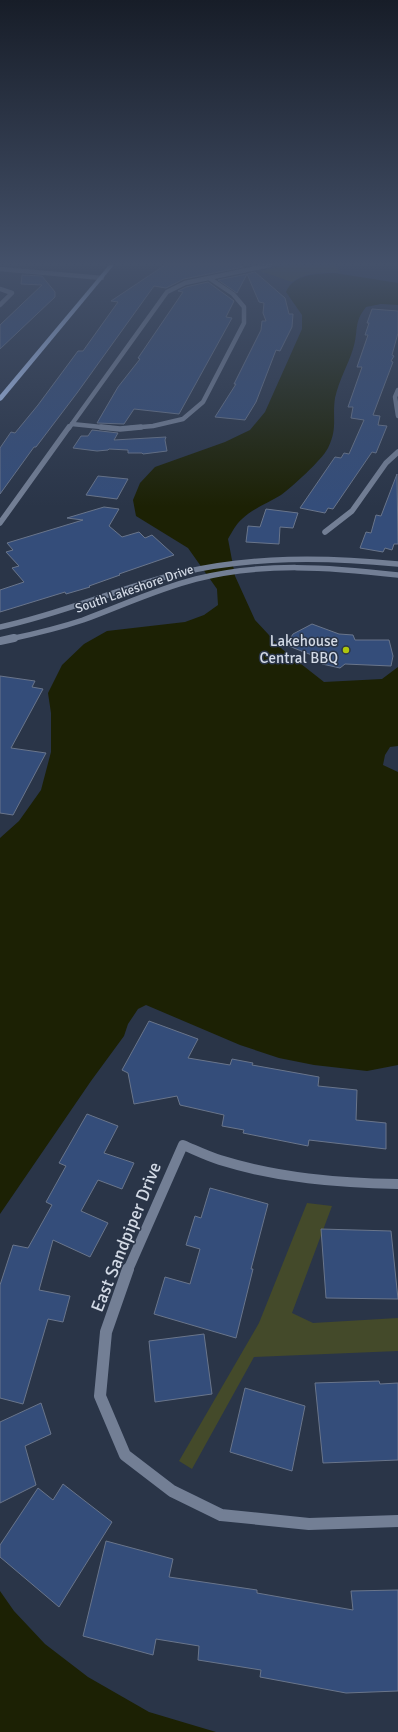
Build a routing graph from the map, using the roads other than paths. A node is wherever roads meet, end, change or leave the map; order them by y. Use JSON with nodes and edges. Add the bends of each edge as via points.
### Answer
{"nodes":[{"id":1,"x":43,"y":346,"type":"edge"},
{"id":2,"x":128,"y":346,"type":"edge"},
{"id":3,"x":232,"y":346,"type":"edge"},
{"id":4,"x":398,"y":390,"type":"edge"},
{"id":5,"x":3,"y":392,"type":"edge"},
{"id":6,"x":0,"y":399,"type":"edge"},
{"id":7,"x":398,"y":416,"type":"edge"},
{"id":8,"x":72,"y":424,"type":"junction"},
{"id":9,"x":398,"y":452,"type":"edge"},
{"id":10,"x":0,"y":523,"type":"edge"},
{"id":11,"x":325,"y":532,"type":"dead end"},
{"id":12,"x":398,"y":564,"type":"edge"},
{"id":13,"x":398,"y":576,"type":"edge"},
{"id":14,"x":0,"y":628,"type":"edge"},
{"id":15,"x":0,"y":641,"type":"edge"},
{"id":16,"x":398,"y":1184,"type":"edge"},
{"id":17,"x":398,"y":1521,"type":"edge"}],
"edges":[{"from":1,"to":5,"type":"main road"},
{"from":2,"to":8,"type":"street"},
{"from":3,"to":8,"type":"street","via":[[203,402],[183,419],[153,426],[120,429]]},
{"from":4,"to":7,"type":"street","via":[[395,397]]},
{"from":5,"to":6,"type":"main road"},
{"from":8,"to":10,"type":"street"},
{"from":9,"to":11,"type":"street","via":[[386,462],[352,511]]},
{"from":12,"to":14,"type":"street","name":"South Lakeshore Drive","via":[[322,558],[239,563],[153,580],[48,616]]},
{"from":13,"to":15,"type":"street","name":"South Lakeshore Drive","via":[[309,567],[244,570],[196,579],[131,600],[81,620],[24,637]]},
{"from":16,"to":17,"type":"street","name":"East Sandpiper Drive","via":[[344,1183],[274,1174],[218,1160],[183,1145],[127,1272],[106,1332],[100,1396],[125,1455],[172,1491],[221,1515],[309,1524]]}]}
